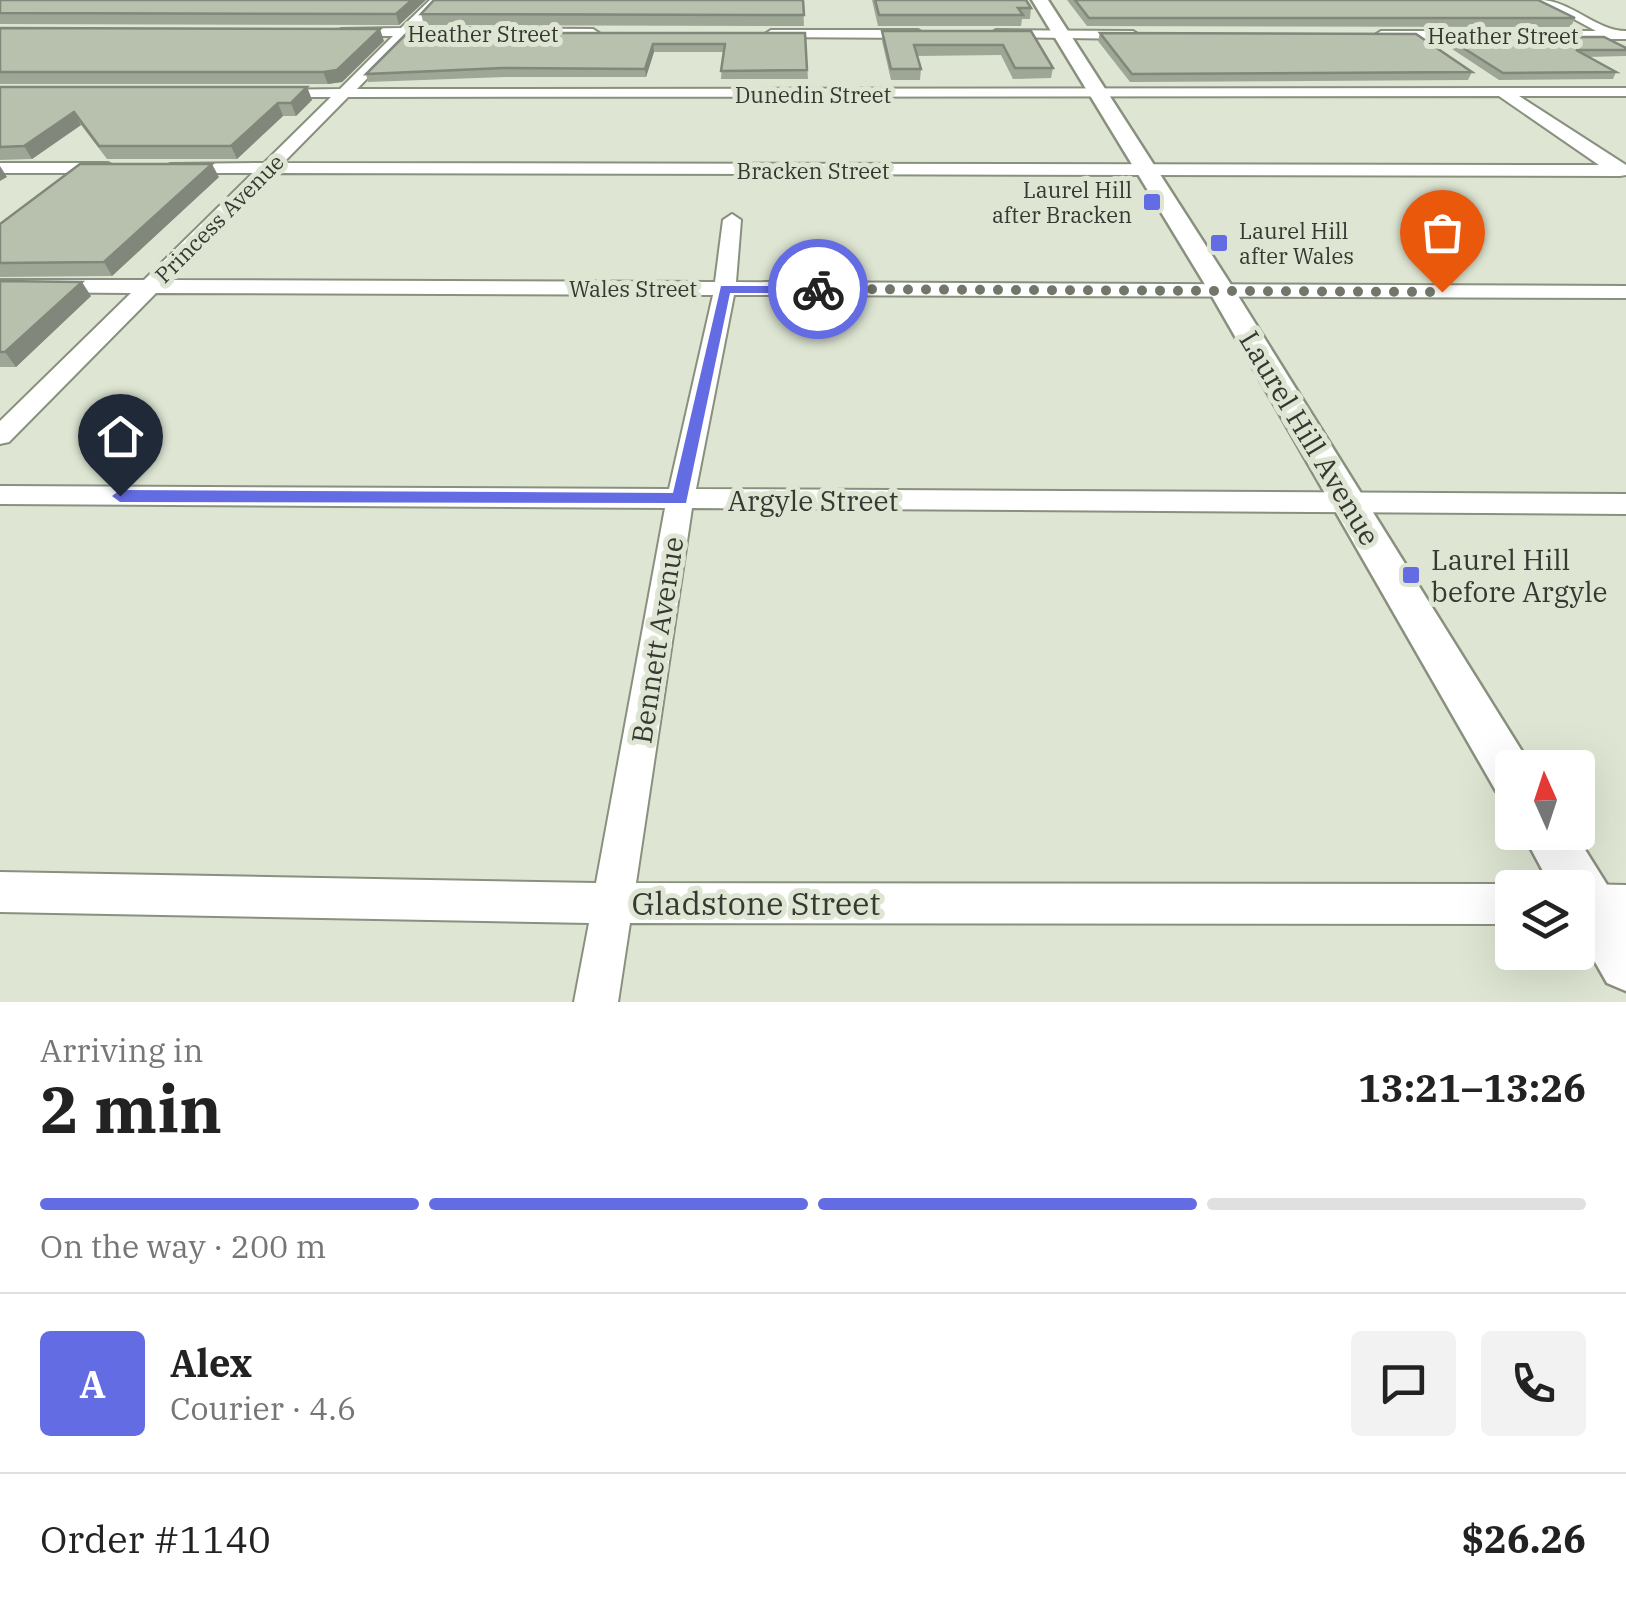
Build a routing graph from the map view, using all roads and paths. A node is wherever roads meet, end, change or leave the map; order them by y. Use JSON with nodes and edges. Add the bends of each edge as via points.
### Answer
{"nodes":[{"id":1,"x":437,"y":0,"type":"edge"},
{"id":2,"x":1040,"y":0,"type":"edge"},
{"id":3,"x":1545,"y":0,"type":"edge"},
{"id":4,"x":328,"y":32,"type":"edge"},
{"id":5,"x":404,"y":32,"type":"junction"},
{"id":6,"x":604,"y":33,"type":"edge"},
{"id":7,"x":764,"y":34,"type":"edge"},
{"id":8,"x":943,"y":34,"type":"edge"},
{"id":9,"x":983,"y":34,"type":"edge"},
{"id":10,"x":1062,"y":34,"type":"junction"},
{"id":11,"x":1141,"y":35,"type":"edge"},
{"id":12,"x":1358,"y":35,"type":"edge"},
{"id":13,"x":1418,"y":35,"type":"junction"},
{"id":14,"x":1619,"y":35,"type":"edge"},
{"id":15,"x":1446,"y":54,"type":"edge"},
{"id":16,"x":1474,"y":74,"type":"edge"},
{"id":17,"x":1626,"y":92,"type":"edge"},
{"id":18,"x":248,"y":93,"type":"edge"},
{"id":19,"x":344,"y":93,"type":"junction"},
{"id":20,"x":1503,"y":93,"type":"junction"},
{"id":21,"x":1100,"y":94,"type":"junction"},
{"id":22,"x":0,"y":168,"type":"edge"},
{"id":23,"x":134,"y":168,"type":"edge"},
{"id":24,"x":154,"y":168,"type":"edge"},
{"id":25,"x":269,"y":168,"type":"junction"},
{"id":26,"x":1148,"y":171,"type":"junction"},
{"id":27,"x":1623,"y":172,"type":"edge"},
{"id":28,"x":732,"y":220,"type":"dead end"},
{"id":29,"x":0,"y":286,"type":"edge"},
{"id":30,"x":150,"y":286,"type":"junction"},
{"id":31,"x":725,"y":289,"type":"junction"},
{"id":32,"x":1222,"y":291,"type":"junction"},
{"id":33,"x":1626,"y":292,"type":"edge"},
{"id":34,"x":0,"y":436,"type":"edge"},
{"id":35,"x":0,"y":495,"type":"edge"},
{"id":36,"x":680,"y":499,"type":"junction"},
{"id":37,"x":1349,"y":502,"type":"junction"},
{"id":38,"x":1626,"y":504,"type":"edge"},
{"id":39,"x":1497,"y":750,"type":"edge"},
{"id":40,"x":1559,"y":850,"type":"edge"},
{"id":41,"x":0,"y":892,"type":"edge"},
{"id":42,"x":613,"y":904,"type":"junction"},
{"id":43,"x":1495,"y":904,"type":"edge"},
{"id":44,"x":1597,"y":904,"type":"edge"},
{"id":45,"x":1626,"y":964,"type":"edge"},
{"id":46,"x":596,"y":1002,"type":"edge"}],
"edges":[{"from":1,"to":5,"type":"street","name":"Princess Avenue"},
{"from":2,"to":10,"type":"street","name":"Laurel Hill Avenue"},
{"from":3,"to":14,"type":"street"},
{"from":4,"to":5,"type":"street","name":"Heather Street"},
{"from":5,"to":6,"type":"street","name":"Heather Street"},
{"from":5,"to":19,"type":"street","name":"Princess Avenue"},
{"from":7,"to":8,"type":"street"},
{"from":9,"to":10,"type":"street"},
{"from":10,"to":11,"type":"street"},
{"from":10,"to":21,"type":"street","name":"Laurel Hill Avenue"},
{"from":12,"to":13,"type":"street","name":"Heather Street"},
{"from":13,"to":14,"type":"street","name":"Heather Street"},
{"from":13,"to":15,"type":"street"},
{"from":16,"to":20,"type":"street"},
{"from":17,"to":20,"type":"street","name":"Dunedin Street"},
{"from":18,"to":19,"type":"street","name":"Dunedin Street"},
{"from":19,"to":21,"type":"street","name":"Dunedin Street"},
{"from":19,"to":25,"type":"street","name":"Princess Avenue"},
{"from":20,"to":21,"type":"street","name":"Dunedin Street"},
{"from":20,"to":27,"type":"street"},
{"from":21,"to":26,"type":"street","name":"Laurel Hill Avenue"},
{"from":22,"to":23,"type":"street"},
{"from":24,"to":25,"type":"street","name":"Bracken Street"},
{"from":25,"to":26,"type":"street","name":"Bracken Street"},
{"from":25,"to":30,"type":"street","name":"Princess Avenue"},
{"from":26,"to":27,"type":"street","name":"Bracken Street"},
{"from":26,"to":32,"type":"street","name":"Laurel Hill Avenue"},
{"from":28,"to":31,"type":"street","name":"Bennett Avenue"},
{"from":29,"to":30,"type":"street","name":"Wales Street"},
{"from":30,"to":31,"type":"street","name":"Wales Street"},
{"from":30,"to":34,"type":"street","name":"Princess Avenue"},
{"from":31,"to":32,"type":"street","name":"Wales Street"},
{"from":31,"to":36,"type":"street","name":"Bennett Avenue"},
{"from":32,"to":33,"type":"street","name":"Wales Street"},
{"from":32,"to":37,"type":"street","name":"Laurel Hill Avenue"},
{"from":35,"to":36,"type":"street","name":"Argyle Street"},
{"from":36,"to":37,"type":"street","name":"Argyle Street"},
{"from":36,"to":42,"type":"street","name":"Bennett Avenue"},
{"from":37,"to":38,"type":"street","name":"Argyle Street"},
{"from":37,"to":39,"type":"street","name":"Laurel Hill Avenue"},
{"from":40,"to":44,"type":"street"},
{"from":41,"to":42,"type":"street","name":"Gladstone Street"},
{"from":42,"to":43,"type":"street","name":"Gladstone Street"},
{"from":42,"to":46,"type":"street","name":"Bennett Avenue"},
{"from":44,"to":45,"type":"street"}]}
